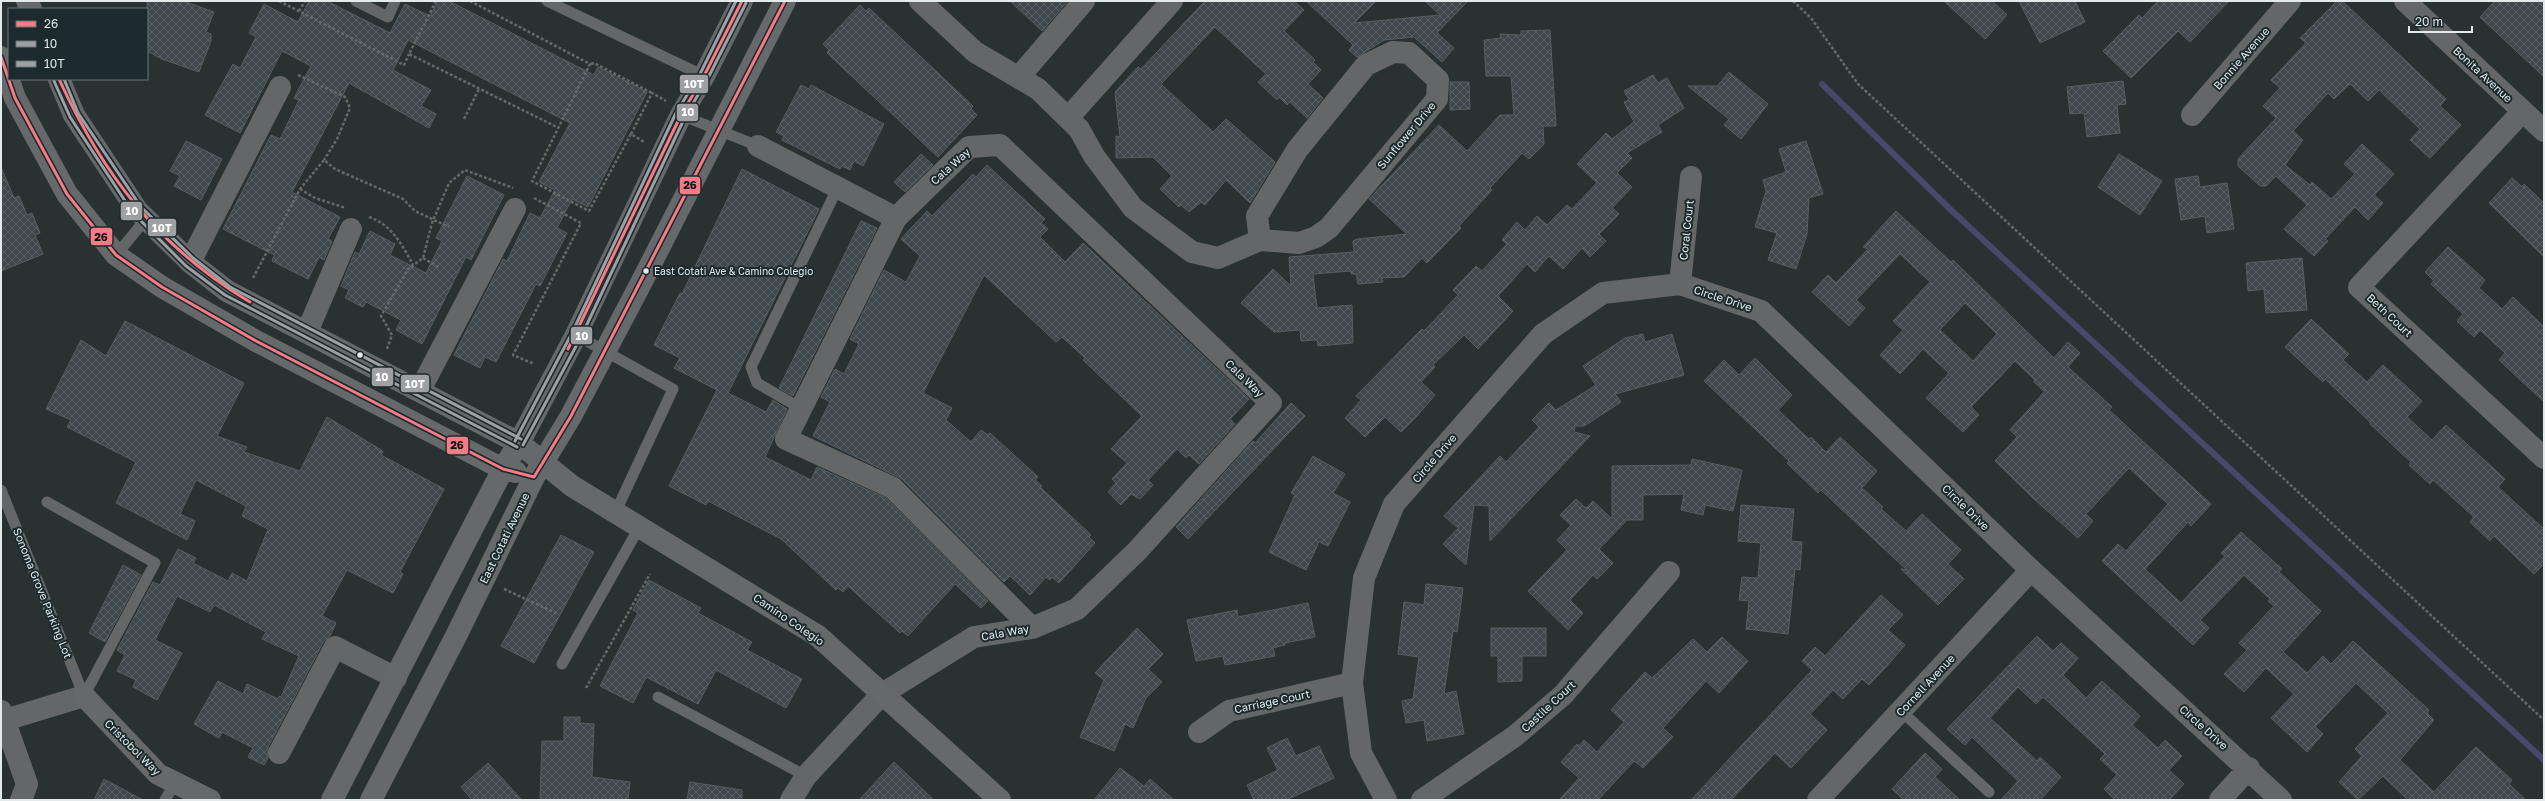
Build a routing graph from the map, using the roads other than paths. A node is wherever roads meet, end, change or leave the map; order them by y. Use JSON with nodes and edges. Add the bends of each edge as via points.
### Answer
{"nodes":[{"id":1,"x":356,"y":1,"type":"edge"},
{"id":2,"x":395,"y":1,"type":"edge"},
{"id":3,"x":547,"y":1,"type":"edge"},
{"id":4,"x":742,"y":1,"type":"edge"},
{"id":5,"x":784,"y":1,"type":"edge"},
{"id":6,"x":920,"y":1,"type":"edge"},
{"id":7,"x":1084,"y":1,"type":"edge"},
{"id":8,"x":1172,"y":1,"type":"edge"},
{"id":9,"x":2290,"y":1,"type":"edge"},
{"id":10,"x":2405,"y":1,"type":"edge"},
{"id":11,"x":1,"y":57,"type":"edge"},
{"id":12,"x":8,"y":76,"type":"edge"},
{"id":13,"x":704,"y":76,"type":"junction"},
{"id":14,"x":1019,"y":76,"type":"junction"},
{"id":15,"x":9,"y":80,"type":"edge"},
{"id":16,"x":59,"y":80,"type":"edge"},
{"id":17,"x":280,"y":87,"type":"road end"},
{"id":18,"x":675,"y":109,"type":"junction"},
{"id":19,"x":2523,"y":111,"type":"junction"},
{"id":20,"x":2192,"y":114,"type":"dead end"},
{"id":21,"x":1068,"y":118,"type":"junction"},
{"id":22,"x":718,"y":130,"type":"junction"},
{"id":23,"x":2544,"y":131,"type":"edge"},
{"id":24,"x":758,"y":146,"type":"joint"},
{"id":25,"x":1692,"y":177,"type":"dead end"},
{"id":26,"x":838,"y":187,"type":"junction"},
{"id":27,"x":515,"y":209,"type":"dead end"},
{"id":28,"x":896,"y":218,"type":"junction"},
{"id":29,"x":146,"y":219,"type":"junction"},
{"id":30,"x":351,"y":229,"type":"dead end"},
{"id":31,"x":1260,"y":240,"type":"junction"},
{"id":32,"x":116,"y":255,"type":"junction"},
{"id":33,"x":190,"y":262,"type":"junction"},
{"id":34,"x":1680,"y":284,"type":"junction"},
{"id":35,"x":307,"y":332,"type":"junction"},
{"id":36,"x":576,"y":335,"type":"junction"},
{"id":37,"x":606,"y":349,"type":"junction"},
{"id":38,"x":420,"y":390,"type":"junction"},
{"id":39,"x":802,"y":408,"type":"junction"},
{"id":40,"x":520,"y":443,"type":"junction"},
{"id":41,"x":2544,"y":458,"type":"edge"},
{"id":42,"x":503,"y":469,"type":"junction"},
{"id":43,"x":538,"y":469,"type":"junction"},
{"id":44,"x":1,"y":490,"type":"edge"},
{"id":45,"x":47,"y":502,"type":"dead end"},
{"id":46,"x":616,"y":511,"type":"junction"},
{"id":47,"x":640,"y":526,"type":"junction"},
{"id":48,"x":2032,"y":570,"type":"junction"},
{"id":49,"x":1669,"y":572,"type":"dead end"},
{"id":50,"x":1032,"y":628,"type":"junction"},
{"id":51,"x":562,"y":664,"type":"dead end"},
{"id":52,"x":396,"y":678,"type":"junction"},
{"id":53,"x":1352,"y":683,"type":"junction"},
{"id":54,"x":426,"y":694,"type":"junction"},
{"id":55,"x":882,"y":694,"type":"junction"},
{"id":56,"x":84,"y":696,"type":"junction"},
{"id":57,"x":658,"y":697,"type":"dead end"},
{"id":58,"x":1901,"y":711,"type":"junction"},
{"id":59,"x":3,"y":715,"type":"edge"},
{"id":60,"x":1199,"y":732,"type":"dead end"},
{"id":61,"x":279,"y":753,"type":"dead end"},
{"id":62,"x":2249,"y":768,"type":"junction"},
{"id":63,"x":806,"y":776,"type":"junction"},
{"id":64,"x":170,"y":792,"type":"edge"},
{"id":65,"x":1989,"y":792,"type":"dead end"},
{"id":66,"x":21,"y":800,"type":"edge"},
{"id":67,"x":210,"y":800,"type":"edge"},
{"id":68,"x":332,"y":800,"type":"edge"},
{"id":69,"x":371,"y":800,"type":"edge"},
{"id":70,"x":791,"y":800,"type":"edge"},
{"id":71,"x":1000,"y":800,"type":"edge"},
{"id":72,"x":1386,"y":800,"type":"edge"},
{"id":73,"x":1422,"y":800,"type":"edge"},
{"id":74,"x":1818,"y":800,"type":"edge"},
{"id":75,"x":2220,"y":800,"type":"edge"},
{"id":76,"x":2281,"y":800,"type":"edge"}],
"edges":[{"from":1,"to":2,"type":"lane","via":[[388,17]]},
{"from":3,"to":13,"type":"lane"},
{"from":4,"to":13,"type":"street"},
{"from":5,"to":22,"type":"street","name":"East Cotati Avenue"},
{"from":6,"to":14,"type":"street","name":"Sunflower Drive","via":[[974,52]]},
{"from":7,"to":14,"type":"street"},
{"from":8,"to":21,"type":"street"},
{"from":9,"to":20,"type":"street","name":"Bonnie Avenue"},
{"from":10,"to":19,"type":"street","name":"Bonita Avenue"},
{"from":11,"to":12,"type":"street","name":"Camino Colegio"},
{"from":13,"to":18,"type":"street"},
{"from":14,"to":21,"type":"street","name":"Sunflower Drive","via":[[1038,89]]},
{"from":15,"to":32,"type":"street","name":"Camino Colegio","via":[[16,98],[67,194]]},
{"from":16,"to":29,"type":"street","name":"Camino Colegio","via":[[74,115],[137,210]]},
{"from":17,"to":33,"type":"street"},
{"from":18,"to":22,"type":"lane"},
{"from":18,"to":36,"type":"street"},
{"from":19,"to":23,"type":"street","name":"Bonita Avenue"},
{"from":19,"to":41,"type":"street","name":"Beth Court","via":[[2359,287]]},
{"from":21,"to":31,"type":"street","name":"Sunflower Drive","via":[[1079,129],[1094,156],[1133,208],[1192,252],[1218,258]]},
{"from":22,"to":24,"type":"lane"},
{"from":22,"to":37,"type":"street","name":"East Cotati Avenue"},
{"from":24,"to":26,"type":"street"},
{"from":25,"to":34,"type":"street","name":"Coral Court"},
{"from":26,"to":28,"type":"street"},
{"from":26,"to":39,"type":"lane","via":[[751,367],[757,383]]},
{"from":27,"to":38,"type":"street"},
{"from":28,"to":39,"type":"street"},
{"from":28,"to":50,"type":"street","name":"Cala Way","via":[[969,147],[1000,144],[1271,404],[1138,550],[1077,609]]},
{"from":29,"to":32,"type":"lane"},
{"from":29,"to":33,"type":"street","name":"Camino Colegio"},
{"from":30,"to":35,"type":"street"},
{"from":31,"to":31,"type":"street","name":"Sunflower Drive","via":[[1299,243],[1316,237],[1329,228],[1437,99],[1438,80],[1427,68],[1409,53],[1393,52],[1366,65],[1297,150],[1258,216]]},
{"from":32,"to":42,"type":"street","name":"Camino Colegio","via":[[162,287],[256,341]]},
{"from":33,"to":35,"type":"street","name":"Camino Colegio","via":[[227,291]]},
{"from":34,"to":48,"type":"street","name":"Circle Drive","via":[[1761,311]]},
{"from":34,"to":53,"type":"street","name":"Circle Drive","via":[[1603,293],[1543,334],[1394,504],[1364,578]]},
{"from":35,"to":38,"type":"street","name":"Camino Colegio"},
{"from":36,"to":37,"type":"lane"},
{"from":36,"to":40,"type":"street"},
{"from":37,"to":43,"type":"street","name":"East Cotati Avenue","via":[[571,416]]},
{"from":37,"to":46,"type":"lane","via":[[673,389]]},
{"from":38,"to":40,"type":"street","name":"Camino Colegio"},
{"from":39,"to":50,"type":"street","via":[[786,439],[893,488]]},
{"from":40,"to":42,"type":"street"},
{"from":40,"to":43,"type":"street","name":"Camino Colegio"},
{"from":42,"to":43,"type":"street","name":"Camino Colegio"},
{"from":42,"to":52,"type":"street"},
{"from":43,"to":46,"type":"street","name":"Camino Colegio"},
{"from":43,"to":54,"type":"street","name":"East Cotati Avenue"},
{"from":44,"to":56,"type":"lane","name":"Sonoma Grove Parking Lot"},
{"from":45,"to":56,"type":"lane","via":[[155,563]]},
{"from":46,"to":47,"type":"street","name":"Camino Colegio"},
{"from":47,"to":51,"type":"lane"},
{"from":47,"to":55,"type":"street","name":"Camino Colegio","via":[[818,636]]},
{"from":48,"to":58,"type":"street","name":"Cornell Avenue"},
{"from":48,"to":62,"type":"street","name":"Circle Drive"},
{"from":49,"to":73,"type":"street","name":"Castile Court","via":[[1563,695],[1515,736]]},
{"from":50,"to":55,"type":"street","name":"Cala Way","via":[[974,637]]},
{"from":52,"to":54,"type":"street"},
{"from":52,"to":61,"type":"street","via":[[335,647]]},
{"from":52,"to":68,"type":"street"},
{"from":53,"to":60,"type":"street","name":"Carriage Court","via":[[1229,711]]},
{"from":53,"to":72,"type":"street","name":"Circle Drive","via":[[1361,753]]},
{"from":54,"to":69,"type":"street","name":"East Cotati Avenue"},
{"from":55,"to":63,"type":"street","name":"Cala Way"},
{"from":55,"to":71,"type":"street","name":"Camino Colegio"},
{"from":56,"to":59,"type":"street"},
{"from":56,"to":64,"type":"street","name":"Cristobol Way","via":[[158,774]]},
{"from":57,"to":63,"type":"lane"},
{"from":58,"to":65,"type":"lane"},
{"from":58,"to":74,"type":"street","name":"Cornell Avenue"},
{"from":59,"to":66,"type":"street","via":[[27,784]]},
{"from":62,"to":75,"type":"street"},
{"from":62,"to":76,"type":"street","name":"Circle Drive"},
{"from":63,"to":70,"type":"street","name":"Cala Way"},
{"from":64,"to":67,"type":"street","name":"Cristobol Way"}]}
